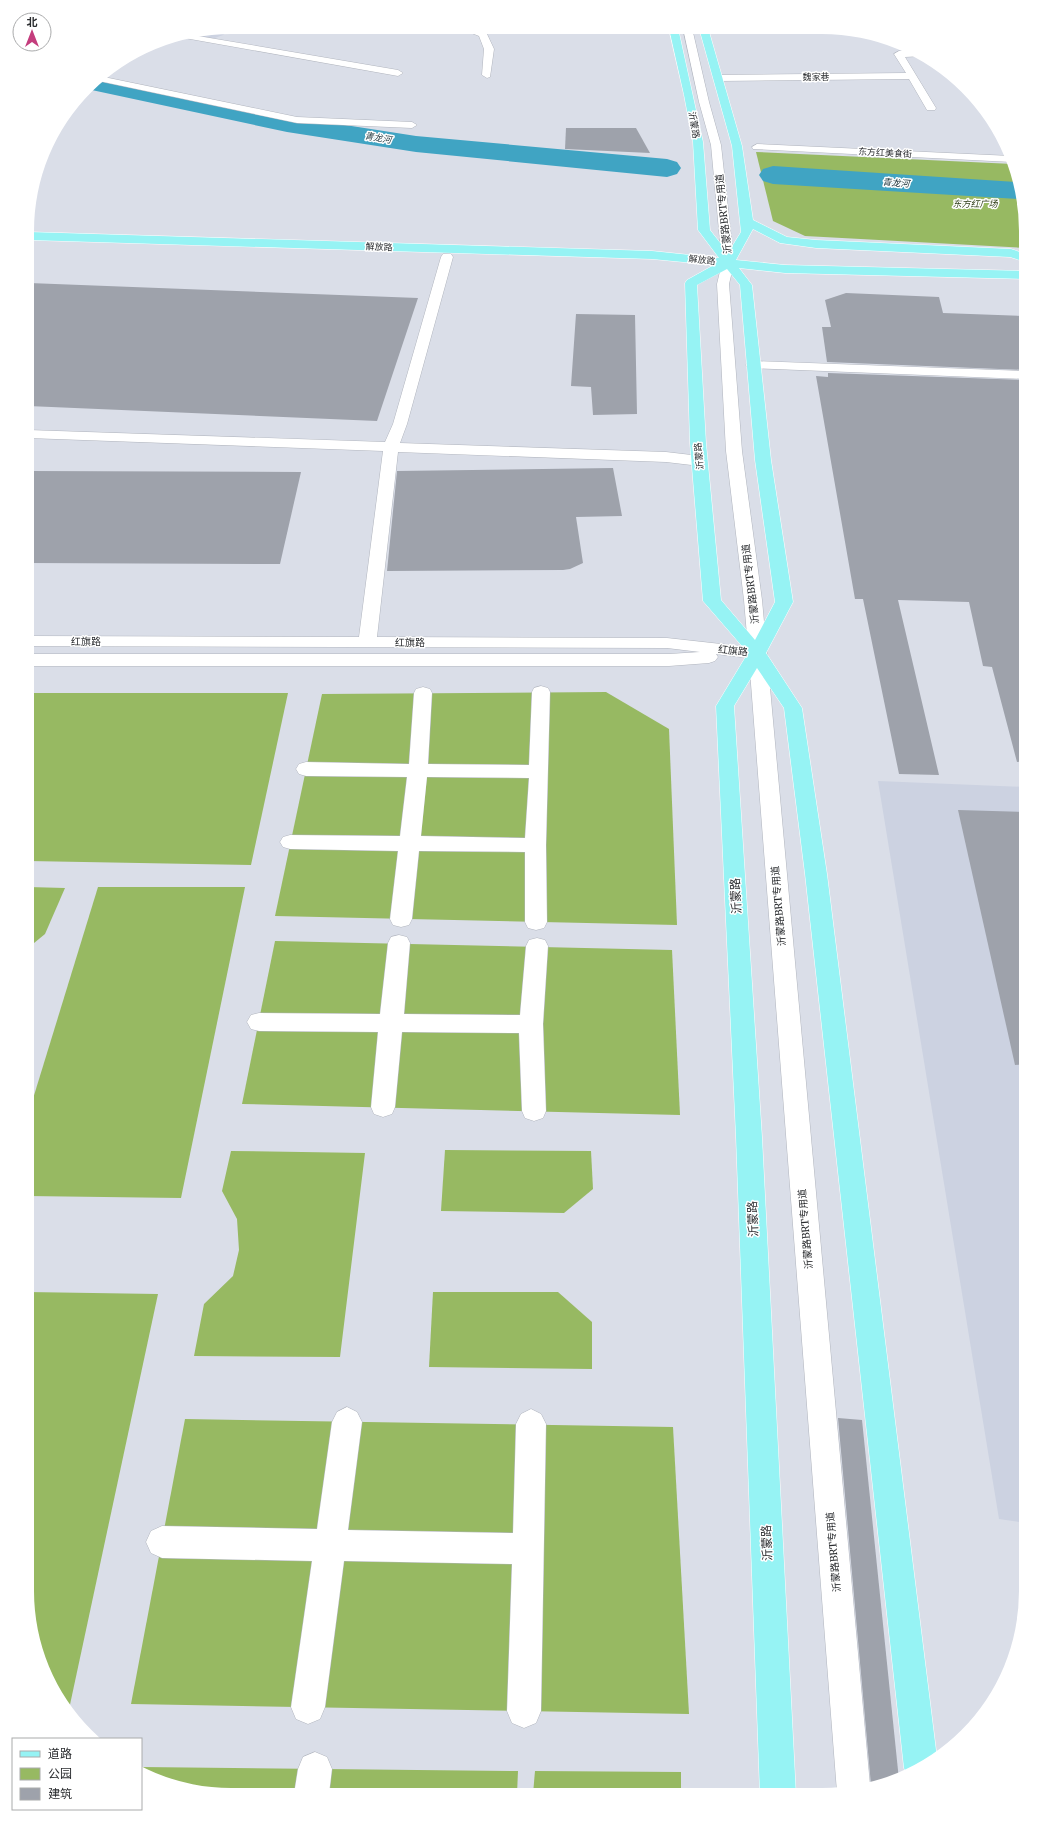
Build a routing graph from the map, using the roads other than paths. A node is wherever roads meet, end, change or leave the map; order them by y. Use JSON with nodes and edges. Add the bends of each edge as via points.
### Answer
{"nodes":[{"id":1,"x":482,"y":34,"type":"edge"},
{"id":2,"x":674,"y":34,"type":"edge"},
{"id":3,"x":688,"y":34,"type":"edge"},
{"id":4,"x":705,"y":34,"type":"edge"},
{"id":5,"x":194,"y":38,"type":"edge"},
{"id":6,"x":909,"y":54,"type":"edge"},
{"id":7,"x":398,"y":73,"type":"dead end"},
{"id":8,"x":487,"y":75,"type":"dead end"},
{"id":9,"x":913,"y":76,"type":"junction"},
{"id":10,"x":718,"y":78,"type":"junction"},
{"id":11,"x":105,"y":80,"type":"edge"},
{"id":12,"x":931,"y":108,"type":"dead end"},
{"id":13,"x":412,"y":125,"type":"dead end"},
{"id":14,"x":757,"y":146,"type":"dead end"},
{"id":15,"x":1005,"y":159,"type":"edge"},
{"id":16,"x":747,"y":222,"type":"junction"},
{"id":17,"x":34,"y":236,"type":"edge"},
{"id":18,"x":34,"y":244,"type":"edge"},
{"id":19,"x":1019,"y":256,"type":"edge"},
{"id":20,"x":447,"y":257,"type":"junction"},
{"id":21,"x":521,"y":259,"type":"junction"},
{"id":22,"x":728,"y":263,"type":"junction"},
{"id":23,"x":554,"y":264,"type":"dead end"},
{"id":24,"x":1019,"y":266,"type":"edge"},
{"id":25,"x":652,"y":268,"type":"dead end"},
{"id":26,"x":1019,"y":275,"type":"edge"},
{"id":27,"x":753,"y":365,"type":"junction"},
{"id":28,"x":1019,"y":375,"type":"edge"},
{"id":29,"x":34,"y":434,"type":"edge"},
{"id":30,"x":391,"y":447,"type":"junction"},
{"id":31,"x":700,"y":461,"type":"junction"},
{"id":32,"x":34,"y":641,"type":"edge"},
{"id":33,"x":367,"y":642,"type":"junction"},
{"id":34,"x":757,"y":653,"type":"junction"},
{"id":35,"x":34,"y":660,"type":"edge"},
{"id":36,"x":541,"y":692,"type":"dead end"},
{"id":37,"x":423,"y":693,"type":"dead end"},
{"id":38,"x":306,"y":769,"type":"dead end"},
{"id":39,"x":418,"y":770,"type":"junction"},
{"id":40,"x":539,"y":772,"type":"junction"},
{"id":41,"x":290,"y":842,"type":"dead end"},
{"id":42,"x":410,"y":844,"type":"junction"},
{"id":43,"x":535,"y":845,"type":"junction"},
{"id":44,"x":401,"y":919,"type":"dead end"},
{"id":45,"x":536,"y":922,"type":"dead end"},
{"id":46,"x":399,"y":943,"type":"dead end"},
{"id":47,"x":537,"y":946,"type":"dead end"},
{"id":48,"x":259,"y":1022,"type":"dead end"},
{"id":49,"x":390,"y":1023,"type":"junction"},
{"id":50,"x":531,"y":1024,"type":"junction"},
{"id":51,"x":383,"y":1107,"type":"dead end"},
{"id":52,"x":534,"y":1111,"type":"dead end"},
{"id":53,"x":347,"y":1422,"type":"dead end"},
{"id":54,"x":530,"y":1424,"type":"dead end"},
{"id":55,"x":162,"y":1542,"type":"dead end"},
{"id":56,"x":330,"y":1546,"type":"junction"},
{"id":57,"x":527,"y":1549,"type":"junction"},
{"id":58,"x":308,"y":1707,"type":"dead end"},
{"id":59,"x":524,"y":1711,"type":"dead end"},
{"id":60,"x":919,"y":1762,"type":"edge"},
{"id":61,"x":853,"y":1785,"type":"edge"},
{"id":62,"x":778,"y":1788,"type":"edge"}],
"edges":[{"from":1,"to":8,"type":"street","via":[[489,49]]},
{"from":2,"to":22,"type":"main road","name":"沂蒙路","via":[[698,142],[704,230]]},
{"from":3,"to":22,"type":"street","name":"沂蒙路BRT专用道","via":[[716,145]]},
{"from":4,"to":10,"type":"main road"},
{"from":5,"to":7,"type":"street"},
{"from":6,"to":9,"type":"street","via":[[899,54]]},
{"from":9,"to":10,"type":"street","name":"魏家巷"},
{"from":9,"to":12,"type":"street"},
{"from":10,"to":16,"type":"main road","via":[[737,146]]},
{"from":11,"to":13,"type":"street","via":[[298,120]]},
{"from":14,"to":15,"type":"street","name":"东方红美食街"},
{"from":16,"to":19,"type":"main road","via":[[784,240],[1011,253]]},
{"from":16,"to":22,"type":"main road","via":[[746,232]]},
{"from":17,"to":22,"type":"main road","name":"解放路","via":[[652,255]]},
{"from":18,"to":20,"type":"main road","name":"解放路"},
{"from":20,"to":21,"type":"main road","name":"解放路"},
{"from":20,"to":30,"type":"street","via":[[400,424]]},
{"from":21,"to":22,"type":"main road","name":"解放路"},
{"from":21,"to":23,"type":"main road"},
{"from":22,"to":24,"type":"main road","name":"解放路","via":[[783,257]]},
{"from":22,"to":25,"type":"main road"},
{"from":22,"to":26,"type":"main road","name":"解放路","via":[[785,269]]},
{"from":22,"to":27,"type":"main road","name":"沂蒙路","via":[[746,285]]},
{"from":22,"to":31,"type":"main road","name":"沂蒙路","via":[[691,283]]},
{"from":22,"to":34,"type":"street","name":"沂蒙路BRT专用道","via":[[723,284],[734,451],[753,600]]},
{"from":27,"to":28,"type":"street"},
{"from":27,"to":34,"type":"main road","name":"沂蒙路","via":[[763,460],[784,602]]},
{"from":29,"to":30,"type":"street"},
{"from":30,"to":31,"type":"street","via":[[666,457]]},
{"from":30,"to":33,"type":"street"},
{"from":31,"to":34,"type":"main road","name":"沂蒙路","via":[[712,601]]},
{"from":32,"to":33,"type":"street","name":"红旗路"},
{"from":33,"to":34,"type":"street","name":"红旗路","via":[[667,643]]},
{"from":34,"to":35,"type":"street","name":"红旗路","via":[[669,660]]},
{"from":34,"to":60,"type":"main road","name":"沂蒙路","via":[[793,708],[818,890]]},
{"from":34,"to":61,"type":"street","name":"沂蒙路BRT专用道"},
{"from":34,"to":62,"type":"main road","name":"沂蒙路","via":[[725,706],[749,1138]]},
{"from":36,"to":40,"type":"street"},
{"from":37,"to":39,"type":"street"},
{"from":38,"to":39,"type":"street"},
{"from":39,"to":40,"type":"street"},
{"from":39,"to":42,"type":"street"},
{"from":40,"to":43,"type":"street"},
{"from":41,"to":42,"type":"street"},
{"from":42,"to":43,"type":"street"},
{"from":42,"to":44,"type":"street"},
{"from":43,"to":45,"type":"street"},
{"from":46,"to":49,"type":"street"},
{"from":47,"to":50,"type":"street"},
{"from":48,"to":49,"type":"street"},
{"from":49,"to":50,"type":"street"},
{"from":49,"to":51,"type":"street"},
{"from":50,"to":52,"type":"street"},
{"from":53,"to":56,"type":"street"},
{"from":54,"to":57,"type":"street"},
{"from":55,"to":56,"type":"street"},
{"from":56,"to":57,"type":"street"},
{"from":56,"to":58,"type":"street"},
{"from":57,"to":59,"type":"street"}]}
